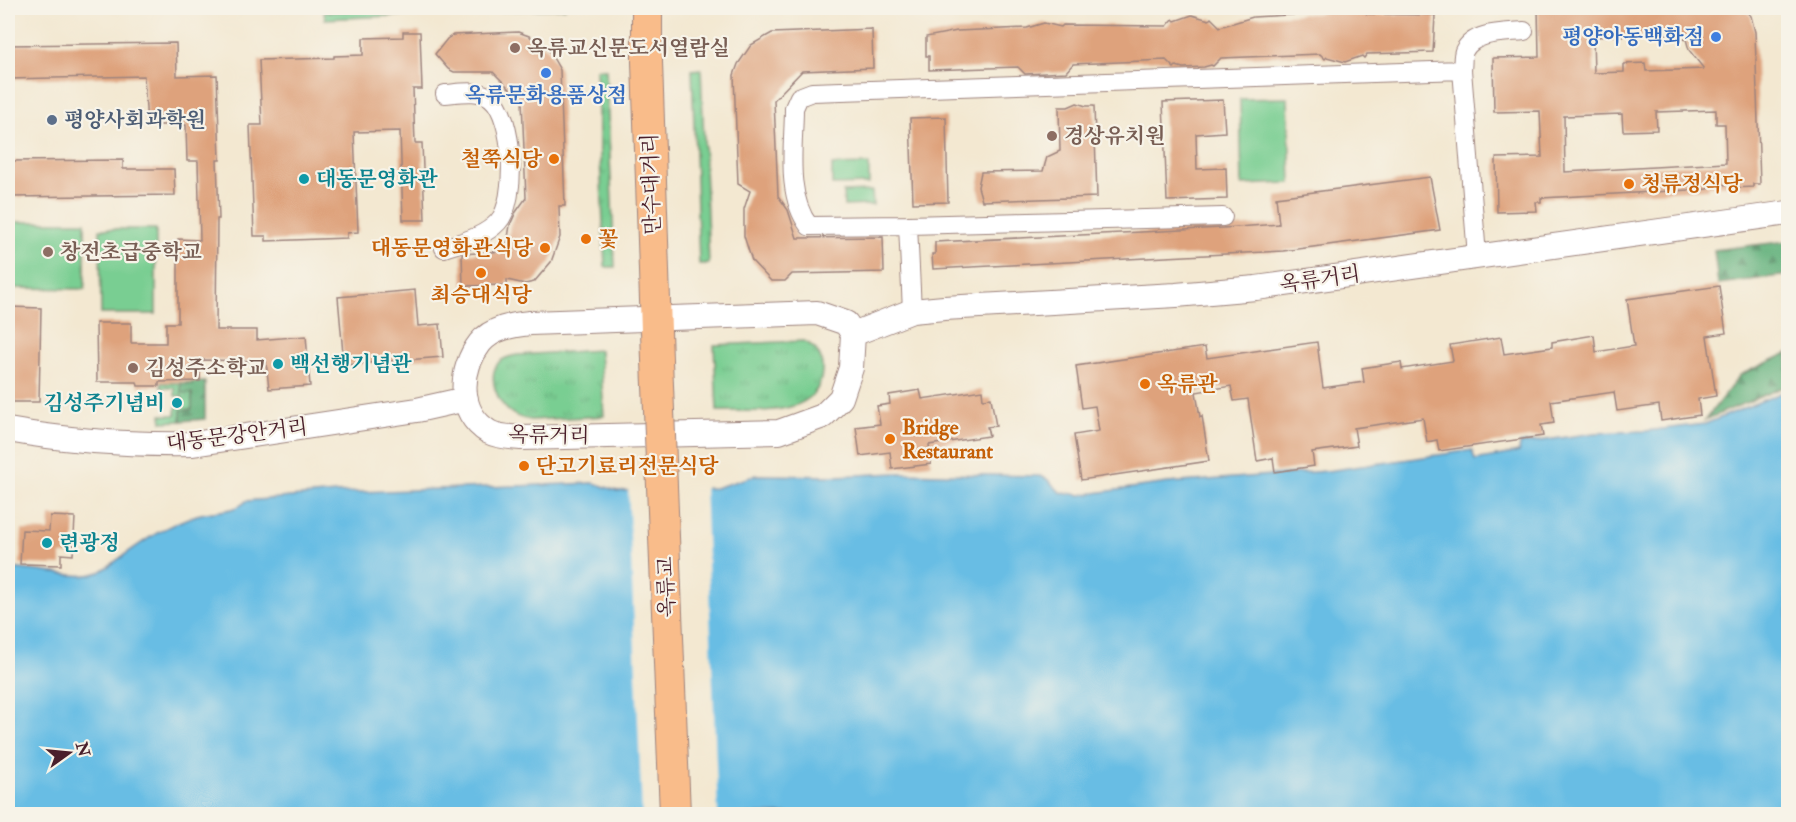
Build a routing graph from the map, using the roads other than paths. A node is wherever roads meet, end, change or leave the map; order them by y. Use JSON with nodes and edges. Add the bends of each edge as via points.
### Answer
{"nodes":[{"id":1,"x":647,"y":8,"type":"edge"},
{"id":2,"x":1524,"y":32,"type":"dead end"},
{"id":3,"x":1462,"y":70,"type":"junction"},
{"id":4,"x":445,"y":94,"type":"dead end"},
{"id":5,"x":1788,"y":213,"type":"edge"},
{"id":6,"x":1222,"y":217,"type":"dead end"},
{"id":7,"x":908,"y":225,"type":"junction"},
{"id":8,"x":444,"y":248,"type":"dead end"},
{"id":9,"x":1477,"y":256,"type":"junction"},
{"id":10,"x":912,"y":311,"type":"junction"},
{"id":11,"x":656,"y":318,"type":"junction"},
{"id":12,"x":853,"y":334,"type":"junction"},
{"id":13,"x":657,"y":360,"type":"joint"},
{"id":14,"x":466,"y":399,"type":"junction"},
{"id":15,"x":8,"y":430,"type":"edge"},
{"id":16,"x":675,"y":814,"type":"edge"}],
"edges":[{"from":1,"to":11,"type":"main road","name":"만수대거리"},
{"from":2,"to":3,"type":"street","via":[[1486,35],[1470,42],[1463,53]]},
{"from":3,"to":7,"type":"street","via":[[812,92],[799,97],[794,108],[793,185],[801,215],[809,226]]},
{"from":3,"to":9,"type":"street"},
{"from":4,"to":8,"type":"street","via":[[476,93],[490,98],[506,123],[510,171],[506,209],[498,222],[477,237]]},
{"from":5,"to":9,"type":"street","name":"옥류거리"},
{"from":6,"to":7,"type":"street"},
{"from":7,"to":10,"type":"street"},
{"from":9,"to":10,"type":"street","name":"옥류거리","via":[[1245,289]]},
{"from":10,"to":12,"type":"street","name":"옥류거리"},
{"from":11,"to":12,"type":"street","name":"옥류거리","via":[[817,313],[846,323]]},
{"from":11,"to":13,"type":"main road","name":"만수대거리"},
{"from":11,"to":14,"type":"street","name":"옥류거리","via":[[530,323],[497,331],[480,342],[468,366]]},
{"from":12,"to":14,"type":"street","name":"옥류거리","via":[[851,368],[841,398],[823,416],[779,432],[521,438],[491,433],[478,424],[468,412]]},
{"from":13,"to":16,"type":"main road","name":"옥류교","bridge":true},
{"from":14,"to":15,"type":"street","name":"대동문강안거리","via":[[193,444],[98,441]]}]}
